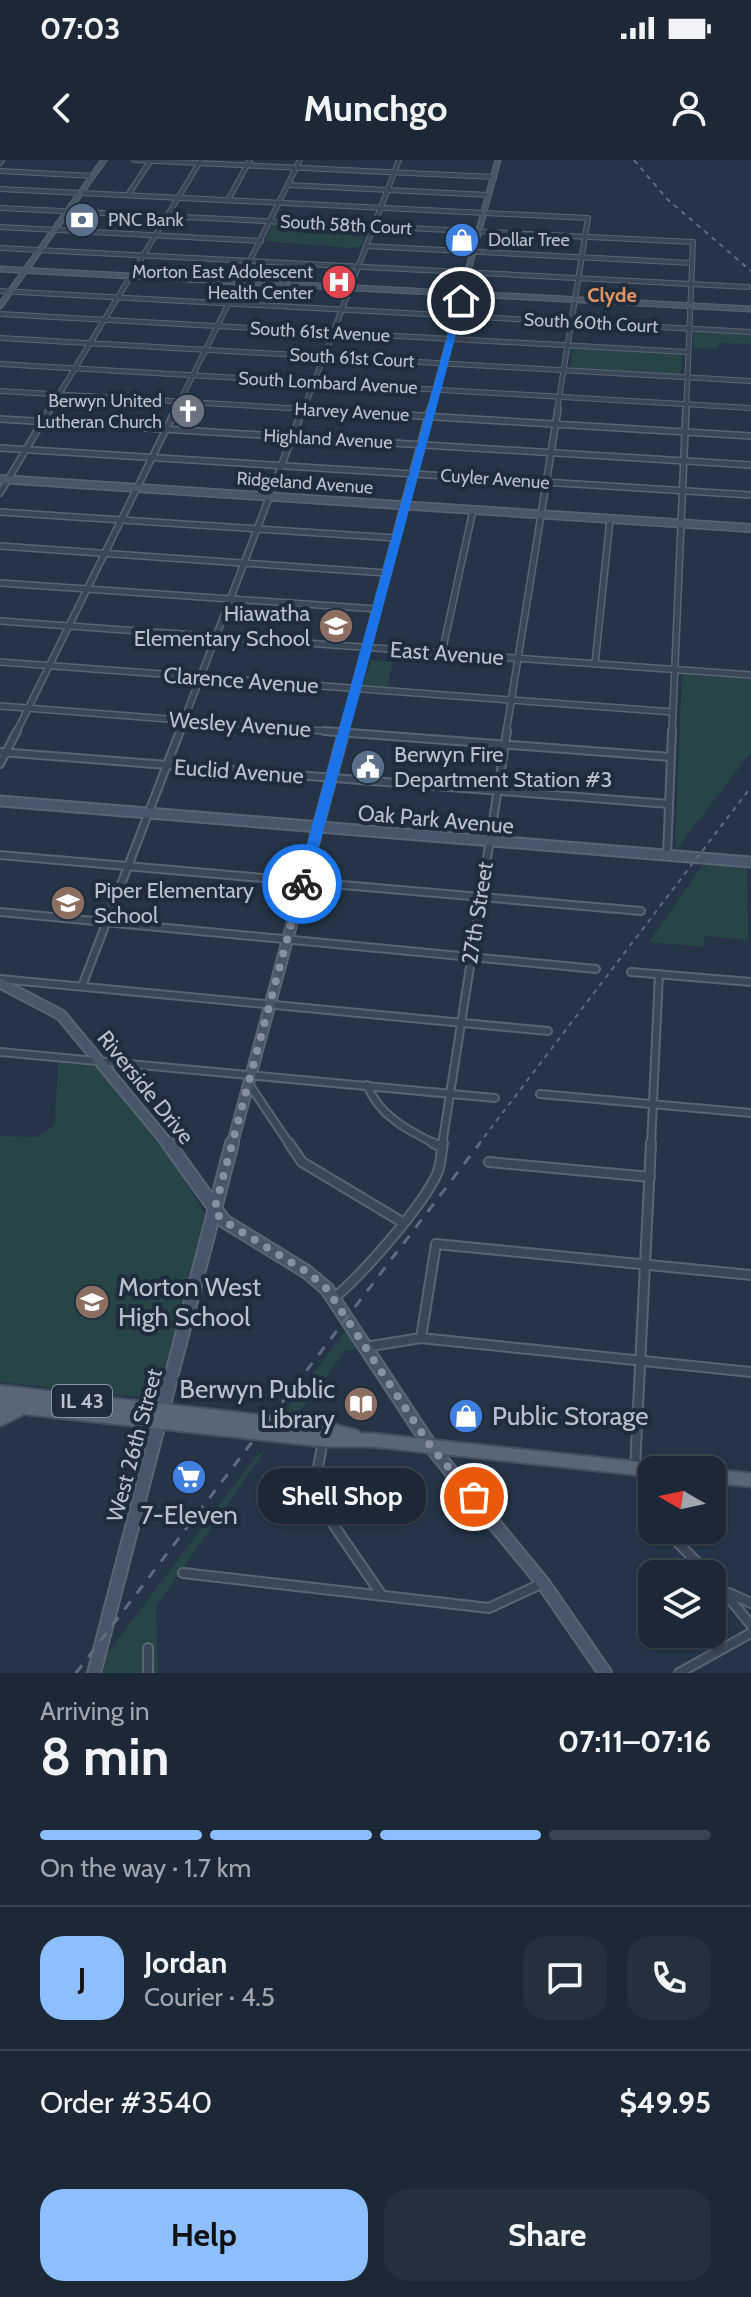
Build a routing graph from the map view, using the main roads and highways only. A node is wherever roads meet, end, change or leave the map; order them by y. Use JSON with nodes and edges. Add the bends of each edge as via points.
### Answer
{"nodes":[{"id":1,"x":0,"y":1392,"type":"edge"},
{"id":2,"x":0,"y":1405,"type":"edge"},
{"id":3,"x":36,"y":1409,"type":"junction"},
{"id":4,"x":163,"y":1416,"type":"junction"},
{"id":5,"x":0,"y":1419,"type":"edge"},
{"id":6,"x":372,"y":1440,"type":"junction"},
{"id":7,"x":638,"y":1468,"type":"edge"},
{"id":8,"x":726,"y":1477,"type":"edge"},
{"id":9,"x":751,"y":1480,"type":"edge"}],
"edges":[{"from":1,"to":4,"type":"main road","number":"IL 43"},
{"from":2,"to":3,"type":"main road","number":"IL 43"},
{"from":3,"to":4,"type":"main road","number":"IL 43"},
{"from":3,"to":5,"type":"main road","via":[[16,1410]]},
{"from":4,"to":6,"type":"main road","number":"IL 43","via":[[323,1440]]},
{"from":4,"to":6,"type":"main road","number":"IL 43","via":[[325,1429]]},
{"from":6,"to":7,"type":"main road","number":"IL 43"},
{"from":8,"to":9,"type":"main road"}]}
